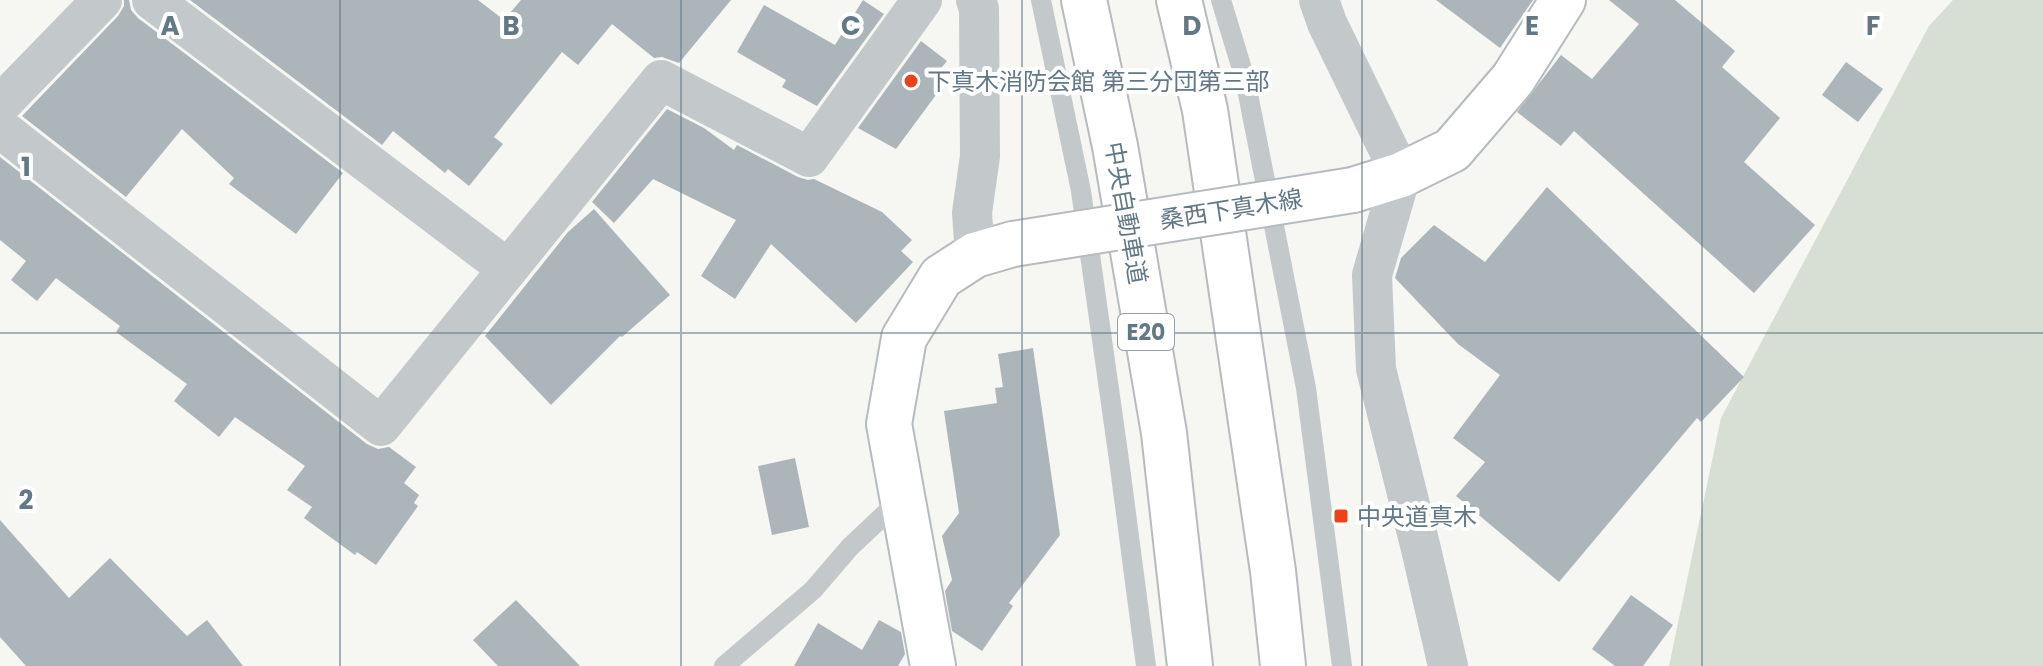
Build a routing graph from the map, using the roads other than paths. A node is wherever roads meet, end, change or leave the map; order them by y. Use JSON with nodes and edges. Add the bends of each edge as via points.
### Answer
{"nodes":[{"id":1,"x":102,"y":0,"type":"edge"},
{"id":2,"x":152,"y":0,"type":"edge"},
{"id":3,"x":922,"y":0,"type":"edge"},
{"id":4,"x":976,"y":0,"type":"edge"},
{"id":5,"x":1041,"y":0,"type":"edge"},
{"id":6,"x":1084,"y":0,"type":"edge"},
{"id":7,"x":1179,"y":0,"type":"edge"},
{"id":8,"x":1221,"y":0,"type":"edge"},
{"id":9,"x":1319,"y":0,"type":"edge"},
{"id":10,"x":1563,"y":0,"type":"edge"},
{"id":11,"x":0,"y":105,"type":"edge"},
{"id":12,"x":0,"y":128,"type":"edge"},
{"id":13,"x":1401,"y":175,"type":"junction"},
{"id":14,"x":994,"y":250,"type":"junction"},
{"id":15,"x":508,"y":269,"type":"junction"},
{"id":16,"x":904,"y":496,"type":"junction"},
{"id":17,"x":724,"y":666,"type":"edge"},
{"id":18,"x":933,"y":666,"type":"edge"},
{"id":19,"x":1146,"y":666,"type":"edge"},
{"id":20,"x":1190,"y":666,"type":"edge"},
{"id":21,"x":1283,"y":666,"type":"edge"},
{"id":22,"x":1342,"y":666,"type":"edge"},
{"id":23,"x":1448,"y":666,"type":"edge"}],
"edges":[{"from":1,"to":11,"type":"street"},
{"from":2,"to":15,"type":"street"},
{"from":3,"to":15,"type":"street","via":[[809,157],[661,80]]},
{"from":4,"to":14,"type":"street","via":[[980,156],[972,213]]},
{"from":5,"to":19,"type":"lane","via":[[1081,191]]},
{"from":6,"to":20,"type":"main road","name":"中央自動車道","number":"E20","via":[[1164,433]]},
{"from":7,"to":21,"type":"main road","via":[[1208,126]]},
{"from":8,"to":22,"type":"lane","via":[[1245,79],[1306,388]]},
{"from":9,"to":13,"type":"street"},
{"from":10,"to":13,"type":"main road","name":"桑西下真木線","via":[[1513,79],[1452,150]]},
{"from":12,"to":15,"type":"street","via":[[381,426]]},
{"from":13,"to":14,"type":"main road","name":"桑西下真木線","bridge":true,"via":[[1353,190]]},
{"from":13,"to":23,"type":"street","via":[[1372,275],[1376,369]]},
{"from":14,"to":16,"type":"main road","name":"桑西下真木線","via":[[941,277],[904,338],[889,424]]},
{"from":16,"to":17,"type":"lane","via":[[813,590]]},
{"from":16,"to":18,"type":"main road","name":"桑西下真木線"}]}
